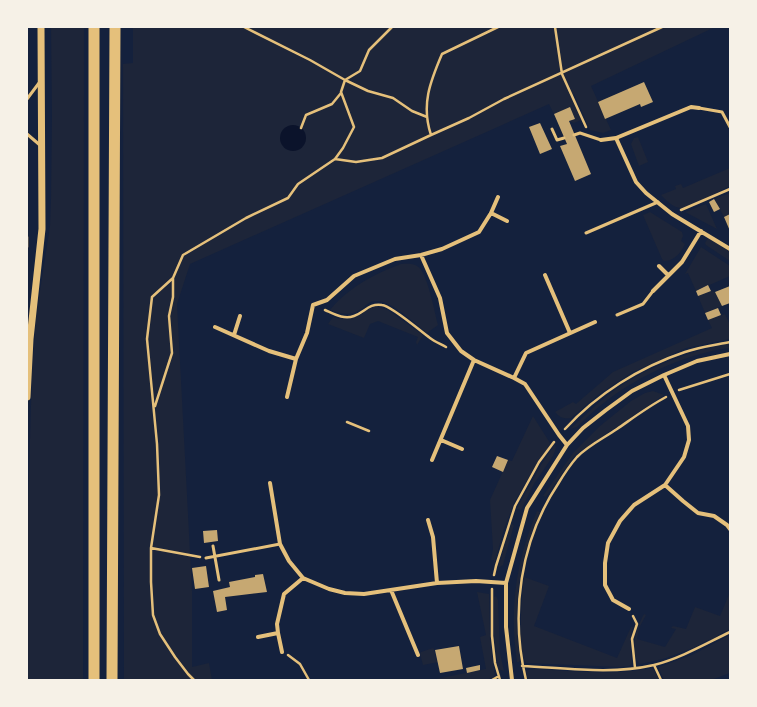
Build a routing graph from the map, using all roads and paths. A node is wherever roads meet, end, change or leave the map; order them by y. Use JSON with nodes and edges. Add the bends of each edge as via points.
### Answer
{"nodes":[{"id":1,"x":41,"y":27,"type":"edge"},
{"id":2,"x":94,"y":27,"type":"edge"},
{"id":3,"x":115,"y":27,"type":"edge"},
{"id":4,"x":244,"y":27,"type":"edge"},
{"id":5,"x":392,"y":27,"type":"edge"},
{"id":6,"x":498,"y":27,"type":"edge"},
{"id":7,"x":555,"y":27,"type":"edge"},
{"id":8,"x":662,"y":27,"type":"edge"},
{"id":9,"x":562,"y":74,"type":"junction"},
{"id":10,"x":345,"y":80,"type":"junction"},
{"id":11,"x":41,"y":81,"type":"junction"},
{"id":12,"x":341,"y":92,"type":"junction"},
{"id":13,"x":27,"y":99,"type":"edge"},
{"id":14,"x":699,"y":108,"type":"joint"},
{"id":15,"x":426,"y":117,"type":"junction"},
{"id":16,"x":730,"y":127,"type":"edge"},
{"id":17,"x":301,"y":128,"type":"dead end"},
{"id":18,"x":552,"y":128,"type":"dead end"},
{"id":19,"x":27,"y":134,"type":"edge"},
{"id":20,"x":431,"y":135,"type":"junction"},
{"id":21,"x":574,"y":135,"type":"dead end"},
{"id":22,"x":591,"y":137,"type":"junction"},
{"id":23,"x":564,"y":138,"type":"dead end"},
{"id":24,"x":616,"y":138,"type":"junction"},
{"id":25,"x":601,"y":140,"type":"joint"},
{"id":26,"x":42,"y":148,"type":"junction"},
{"id":27,"x":335,"y":159,"type":"junction"},
{"id":28,"x":730,"y":189,"type":"edge"},
{"id":29,"x":498,"y":197,"type":"dead end"},
{"id":30,"x":658,"y":202,"type":"junction"},
{"id":31,"x":492,"y":214,"type":"junction"},
{"id":32,"x":672,"y":214,"type":"junction"},
{"id":33,"x":507,"y":221,"type":"dead end"},
{"id":34,"x":701,"y":231,"type":"junction"},
{"id":35,"x":586,"y":233,"type":"dead end"},
{"id":36,"x":27,"y":237,"type":"edge"},
{"id":37,"x":27,"y":246,"type":"edge"},
{"id":38,"x":730,"y":249,"type":"edge"},
{"id":39,"x":421,"y":255,"type":"junction"},
{"id":40,"x":659,"y":266,"type":"dead end"},
{"id":41,"x":545,"y":275,"type":"dead end"},
{"id":42,"x":668,"y":275,"type":"junction"},
{"id":43,"x":173,"y":278,"type":"junction"},
{"id":44,"x":653,"y":291,"type":"joint"},
{"id":45,"x":314,"y":305,"type":"junction"},
{"id":46,"x":617,"y":315,"type":"dead end"},
{"id":47,"x":240,"y":316,"type":"dead end"},
{"id":48,"x":595,"y":322,"type":"dead end"},
{"id":49,"x":215,"y":327,"type":"dead end"},
{"id":50,"x":570,"y":333,"type":"junction"},
{"id":51,"x":234,"y":335,"type":"junction"},
{"id":52,"x":730,"y":342,"type":"edge"},
{"id":53,"x":449,"y":348,"type":"dead end"},
{"id":54,"x":730,"y":354,"type":"edge"},
{"id":55,"x":296,"y":359,"type":"junction"},
{"id":56,"x":474,"y":360,"type":"junction"},
{"id":57,"x":730,"y":374,"type":"edge"},
{"id":58,"x":664,"y":375,"type":"junction"},
{"id":59,"x":514,"y":378,"type":"junction"},
{"id":60,"x":673,"y":393,"type":"junction"},
{"id":61,"x":27,"y":396,"type":"edge"},
{"id":62,"x":287,"y":397,"type":"dead end"},
{"id":63,"x":154,"y":408,"type":"junction"},
{"id":64,"x":347,"y":422,"type":"dead end"},
{"id":65,"x":369,"y":431,"type":"dead end"},
{"id":66,"x":562,"y":433,"type":"dead end"},
{"id":67,"x":557,"y":438,"type":"dead end"},
{"id":68,"x":441,"y":440,"type":"junction"},
{"id":69,"x":567,"y":445,"type":"junction"},
{"id":70,"x":462,"y":449,"type":"dead end"},
{"id":71,"x":432,"y":460,"type":"dead end"},
{"id":72,"x":270,"y":483,"type":"dead end"},
{"id":73,"x":665,"y":485,"type":"junction"},
{"id":74,"x":428,"y":520,"type":"dead end"},
{"id":75,"x":730,"y":529,"type":"edge"},
{"id":76,"x":280,"y":544,"type":"junction"},
{"id":77,"x":213,"y":546,"type":"dead end"},
{"id":78,"x":151,"y":548,"type":"junction"},
{"id":79,"x":215,"y":556,"type":"junction"},
{"id":80,"x":206,"y":558,"type":"joint"},
{"id":81,"x":303,"y":578,"type":"junction"},
{"id":82,"x":219,"y":580,"type":"dead end"},
{"id":83,"x":437,"y":583,"type":"junction"},
{"id":84,"x":493,"y":583,"type":"junction"},
{"id":85,"x":506,"y":583,"type":"junction"},
{"id":86,"x":391,"y":590,"type":"junction"},
{"id":87,"x":629,"y":608,"type":"joint"},
{"id":88,"x":730,"y":632,"type":"edge"},
{"id":89,"x":278,"y":633,"type":"junction"},
{"id":90,"x":258,"y":637,"type":"dead end"},
{"id":91,"x":282,"y":652,"type":"joint"},
{"id":92,"x":418,"y":655,"type":"dead end"},
{"id":93,"x":654,"y":665,"type":"junction"},
{"id":94,"x":519,"y":666,"type":"dead end"},
{"id":95,"x":523,"y":666,"type":"junction"},
{"id":96,"x":636,"y":668,"type":"junction"},
{"id":97,"x":499,"y":676,"type":"junction"},
{"id":98,"x":94,"y":680,"type":"edge"},
{"id":99,"x":112,"y":680,"type":"edge"},
{"id":100,"x":194,"y":680,"type":"edge"},
{"id":101,"x":309,"y":680,"type":"edge"},
{"id":102,"x":492,"y":680,"type":"edge"},
{"id":103,"x":500,"y":680,"type":"edge"},
{"id":104,"x":512,"y":680,"type":"edge"},
{"id":105,"x":526,"y":680,"type":"edge"},
{"id":106,"x":661,"y":680,"type":"edge"}],
"edges":[{"from":1,"to":11,"type":"street"},
{"from":2,"to":98,"type":"highway"},
{"from":3,"to":99,"type":"highway"},
{"from":4,"to":10,"type":"path"},
{"from":5,"to":10,"type":"path","via":[[369,50],[360,71]]},
{"from":6,"to":15,"type":"path","via":[[442,54],[427,97]]},
{"from":7,"to":9,"type":"path"},
{"from":8,"to":9,"type":"path"},
{"from":9,"to":20,"type":"path"},
{"from":9,"to":22,"type":"path"},
{"from":10,"to":12,"type":"path"},
{"from":10,"to":15,"type":"path","via":[[368,91],[393,98]]},
{"from":11,"to":13,"type":"lane"},
{"from":11,"to":26,"type":"street"},
{"from":12,"to":17,"type":"path","via":[[332,104],[306,115]]},
{"from":12,"to":27,"type":"path","via":[[354,127]]},
{"from":14,"to":16,"type":"lane","via":[[722,112]]},
{"from":14,"to":24,"type":"street","via":[[691,107]]},
{"from":15,"to":20,"type":"path"},
{"from":18,"to":23,"type":"lane","via":[[557,140]]},
{"from":19,"to":26,"type":"lane"},
{"from":20,"to":27,"type":"path","via":[[382,158],[356,162]]},
{"from":21,"to":22,"type":"lane","via":[[580,133]]},
{"from":22,"to":25,"type":"lane"},
{"from":24,"to":25,"type":"street"},
{"from":24,"to":30,"type":"street","via":[[636,182]]},
{"from":26,"to":61,"type":"street","via":[[42,229],[30,339]]},
{"from":27,"to":43,"type":"path","via":[[298,184],[288,198],[246,218],[183,255]]},
{"from":28,"to":32,"type":"path"},
{"from":29,"to":31,"type":"street"},
{"from":30,"to":32,"type":"street"},
{"from":30,"to":35,"type":"lane"},
{"from":31,"to":33,"type":"street"},
{"from":31,"to":39,"type":"street","via":[[479,232],[442,249]]},
{"from":32,"to":34,"type":"street"},
{"from":34,"to":38,"type":"street"},
{"from":34,"to":42,"type":"street","via":[[682,262]]},
{"from":36,"to":37,"type":"path"},
{"from":39,"to":45,"type":"street","via":[[395,259],[354,276],[327,300]]},
{"from":39,"to":56,"type":"street","via":[[440,298],[447,333],[461,351]]},
{"from":40,"to":42,"type":"street"},
{"from":41,"to":50,"type":"street"},
{"from":42,"to":44,"type":"street"},
{"from":43,"to":63,"type":"path","via":[[169,316],[172,353]]},
{"from":43,"to":63,"type":"path","via":[[152,297],[147,339]]},
{"from":44,"to":46,"type":"lane","via":[[643,304]]},
{"from":45,"to":53,"type":"path","via":[[346,317],[354,316],[367,307],[383,304],[431,339]]},
{"from":45,"to":55,"type":"street","via":[[307,333]]},
{"from":47,"to":51,"type":"street"},
{"from":48,"to":50,"type":"street"},
{"from":49,"to":51,"type":"street"},
{"from":50,"to":59,"type":"street","via":[[526,353]]},
{"from":51,"to":55,"type":"street"},
{"from":52,"to":66,"type":"path","via":[[686,352],[628,378],[604,394]]},
{"from":54,"to":58,"type":"street","via":[[697,360]]},
{"from":55,"to":62,"type":"street"},
{"from":56,"to":59,"type":"street"},
{"from":56,"to":68,"type":"street"},
{"from":57,"to":60,"type":"path"},
{"from":58,"to":60,"type":"street"},
{"from":58,"to":69,"type":"street","via":[[606,410]]},
{"from":59,"to":69,"type":"street","via":[[525,384]]},
{"from":60,"to":73,"type":"street","via":[[688,426],[689,440],[684,457]]},
{"from":60,"to":95,"type":"path","via":[[585,450],[567,469],[551,494],[531,536],[520,586],[518,622]]},
{"from":63,"to":78,"type":"path","via":[[159,495]]},
{"from":64,"to":65,"type":"path"},
{"from":67,"to":84,"type":"path","via":[[539,462],[515,506]]},
{"from":68,"to":70,"type":"street"},
{"from":68,"to":71,"type":"street"},
{"from":69,"to":85,"type":"street","via":[[528,508]]},
{"from":72,"to":76,"type":"street"},
{"from":73,"to":75,"type":"street","via":[[698,513],[714,516]]},
{"from":73,"to":87,"type":"street","via":[[634,505],[620,521],[608,543],[605,585],[613,600]]},
{"from":74,"to":83,"type":"street","via":[[434,537]]},
{"from":76,"to":79,"type":"lane"},
{"from":76,"to":81,"type":"street","via":[[289,561]]},
{"from":77,"to":79,"type":"lane"},
{"from":78,"to":80,"type":"path"},
{"from":78,"to":100,"type":"path","via":[[153,615],[160,634]]},
{"from":79,"to":80,"type":"lane"},
{"from":79,"to":82,"type":"lane"},
{"from":81,"to":86,"type":"street","via":[[345,593],[364,594]]},
{"from":81,"to":89,"type":"street","via":[[284,594],[277,624]]},
{"from":83,"to":84,"type":"street"},
{"from":83,"to":86,"type":"street"},
{"from":84,"to":85,"type":"street"},
{"from":84,"to":97,"type":"path","via":[[492,636]]},
{"from":85,"to":104,"type":"street","via":[[506,627]]},
{"from":86,"to":92,"type":"street"},
{"from":87,"to":96,"type":"path","via":[[637,624],[632,639]]},
{"from":88,"to":93,"type":"path","via":[[691,653]]},
{"from":89,"to":90,"type":"street"},
{"from":89,"to":91,"type":"street"},
{"from":91,"to":101,"type":"path","via":[[300,664]]},
{"from":93,"to":96,"type":"path"},
{"from":93,"to":106,"type":"path"},
{"from":94,"to":95,"type":"path"},
{"from":95,"to":96,"type":"path","via":[[589,670]]},
{"from":95,"to":105,"type":"path"},
{"from":97,"to":102,"type":"path"},
{"from":97,"to":103,"type":"path"}]}
